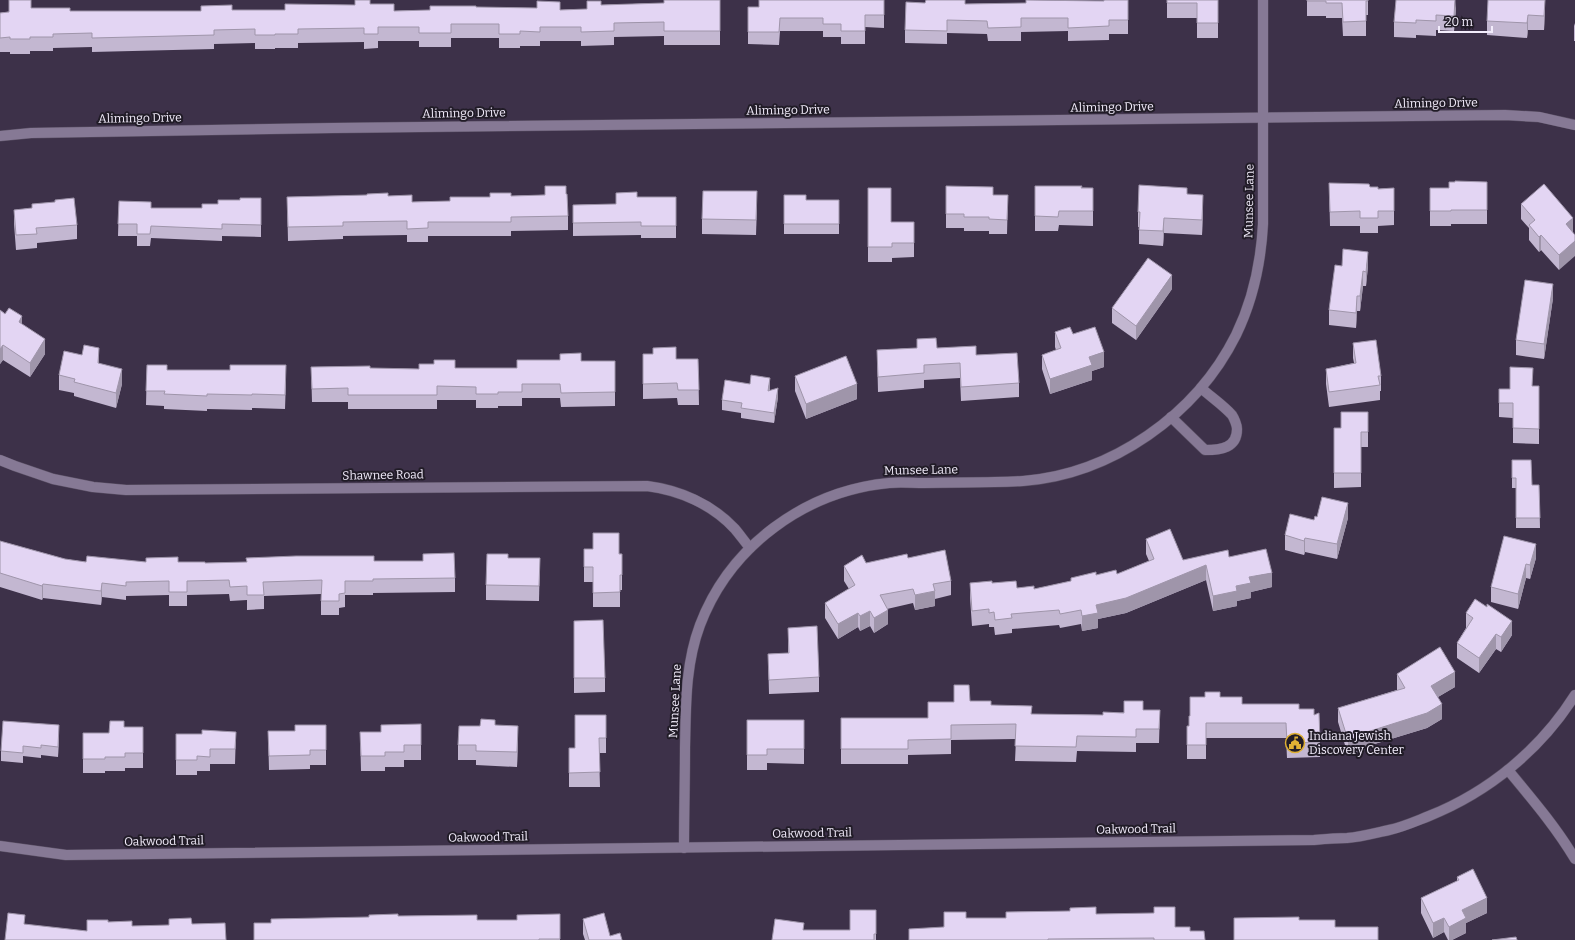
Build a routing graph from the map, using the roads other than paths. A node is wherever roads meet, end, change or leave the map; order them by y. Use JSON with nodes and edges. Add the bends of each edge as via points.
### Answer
{"nodes":[{"id":1,"x":1263,"y":0,"type":"edge"},
{"id":2,"x":1263,"y":119,"type":"junction"},
{"id":3,"x":1575,"y":125,"type":"edge"},
{"id":4,"x":0,"y":136,"type":"edge"},
{"id":5,"x":1201,"y":388,"type":"junction"},
{"id":6,"x":1171,"y":417,"type":"junction"},
{"id":7,"x":0,"y":460,"type":"edge"},
{"id":8,"x":750,"y":548,"type":"junction"},
{"id":9,"x":1575,"y":695,"type":"edge"},
{"id":10,"x":1508,"y":770,"type":"junction"},
{"id":11,"x":0,"y":846,"type":"edge"},
{"id":12,"x":684,"y":848,"type":"junction"},
{"id":13,"x":1575,"y":860,"type":"edge"}],
"edges":[{"from":1,"to":2,"type":"street","name":"Munsee Lane"},
{"from":2,"to":3,"type":"street","name":"Alimingo Drive","via":[[1522,116]]},
{"from":2,"to":4,"type":"street","name":"Alimingo Drive","via":[[333,128],[31,133]]},
{"from":2,"to":5,"type":"street","name":"Munsee Lane","via":[[1263,224],[1255,280],[1236,335],[1220,363]]},
{"from":5,"to":6,"type":"street","name":"Munsee Lane"},
{"from":5,"to":6,"type":"street","via":[[1233,415],[1237,427],[1236,438],[1229,446],[1218,450],[1205,450]]},
{"from":6,"to":8,"type":"street","name":"Munsee Lane","via":[[1138,442],[1109,458],[1055,476],[1007,482],[891,482],[858,487],[818,500],[789,516]]},
{"from":7,"to":8,"type":"street","name":"Shawnee Road","via":[[54,479],[126,490],[647,486],[679,492],[715,511],[734,528]]},
{"from":8,"to":12,"type":"street","name":"Munsee Lane","via":[[733,566],[710,602],[690,658],[686,692]]},
{"from":9,"to":10,"type":"street","name":"Oakwood Trail","via":[[1544,737]]},
{"from":10,"to":12,"type":"street","name":"Oakwood Trail","via":[[1459,803],[1436,813],[1388,830],[1347,838]]},
{"from":10,"to":13,"type":"street","via":[[1560,836]]},
{"from":11,"to":12,"type":"street","name":"Oakwood Trail","via":[[66,856]]}]}
